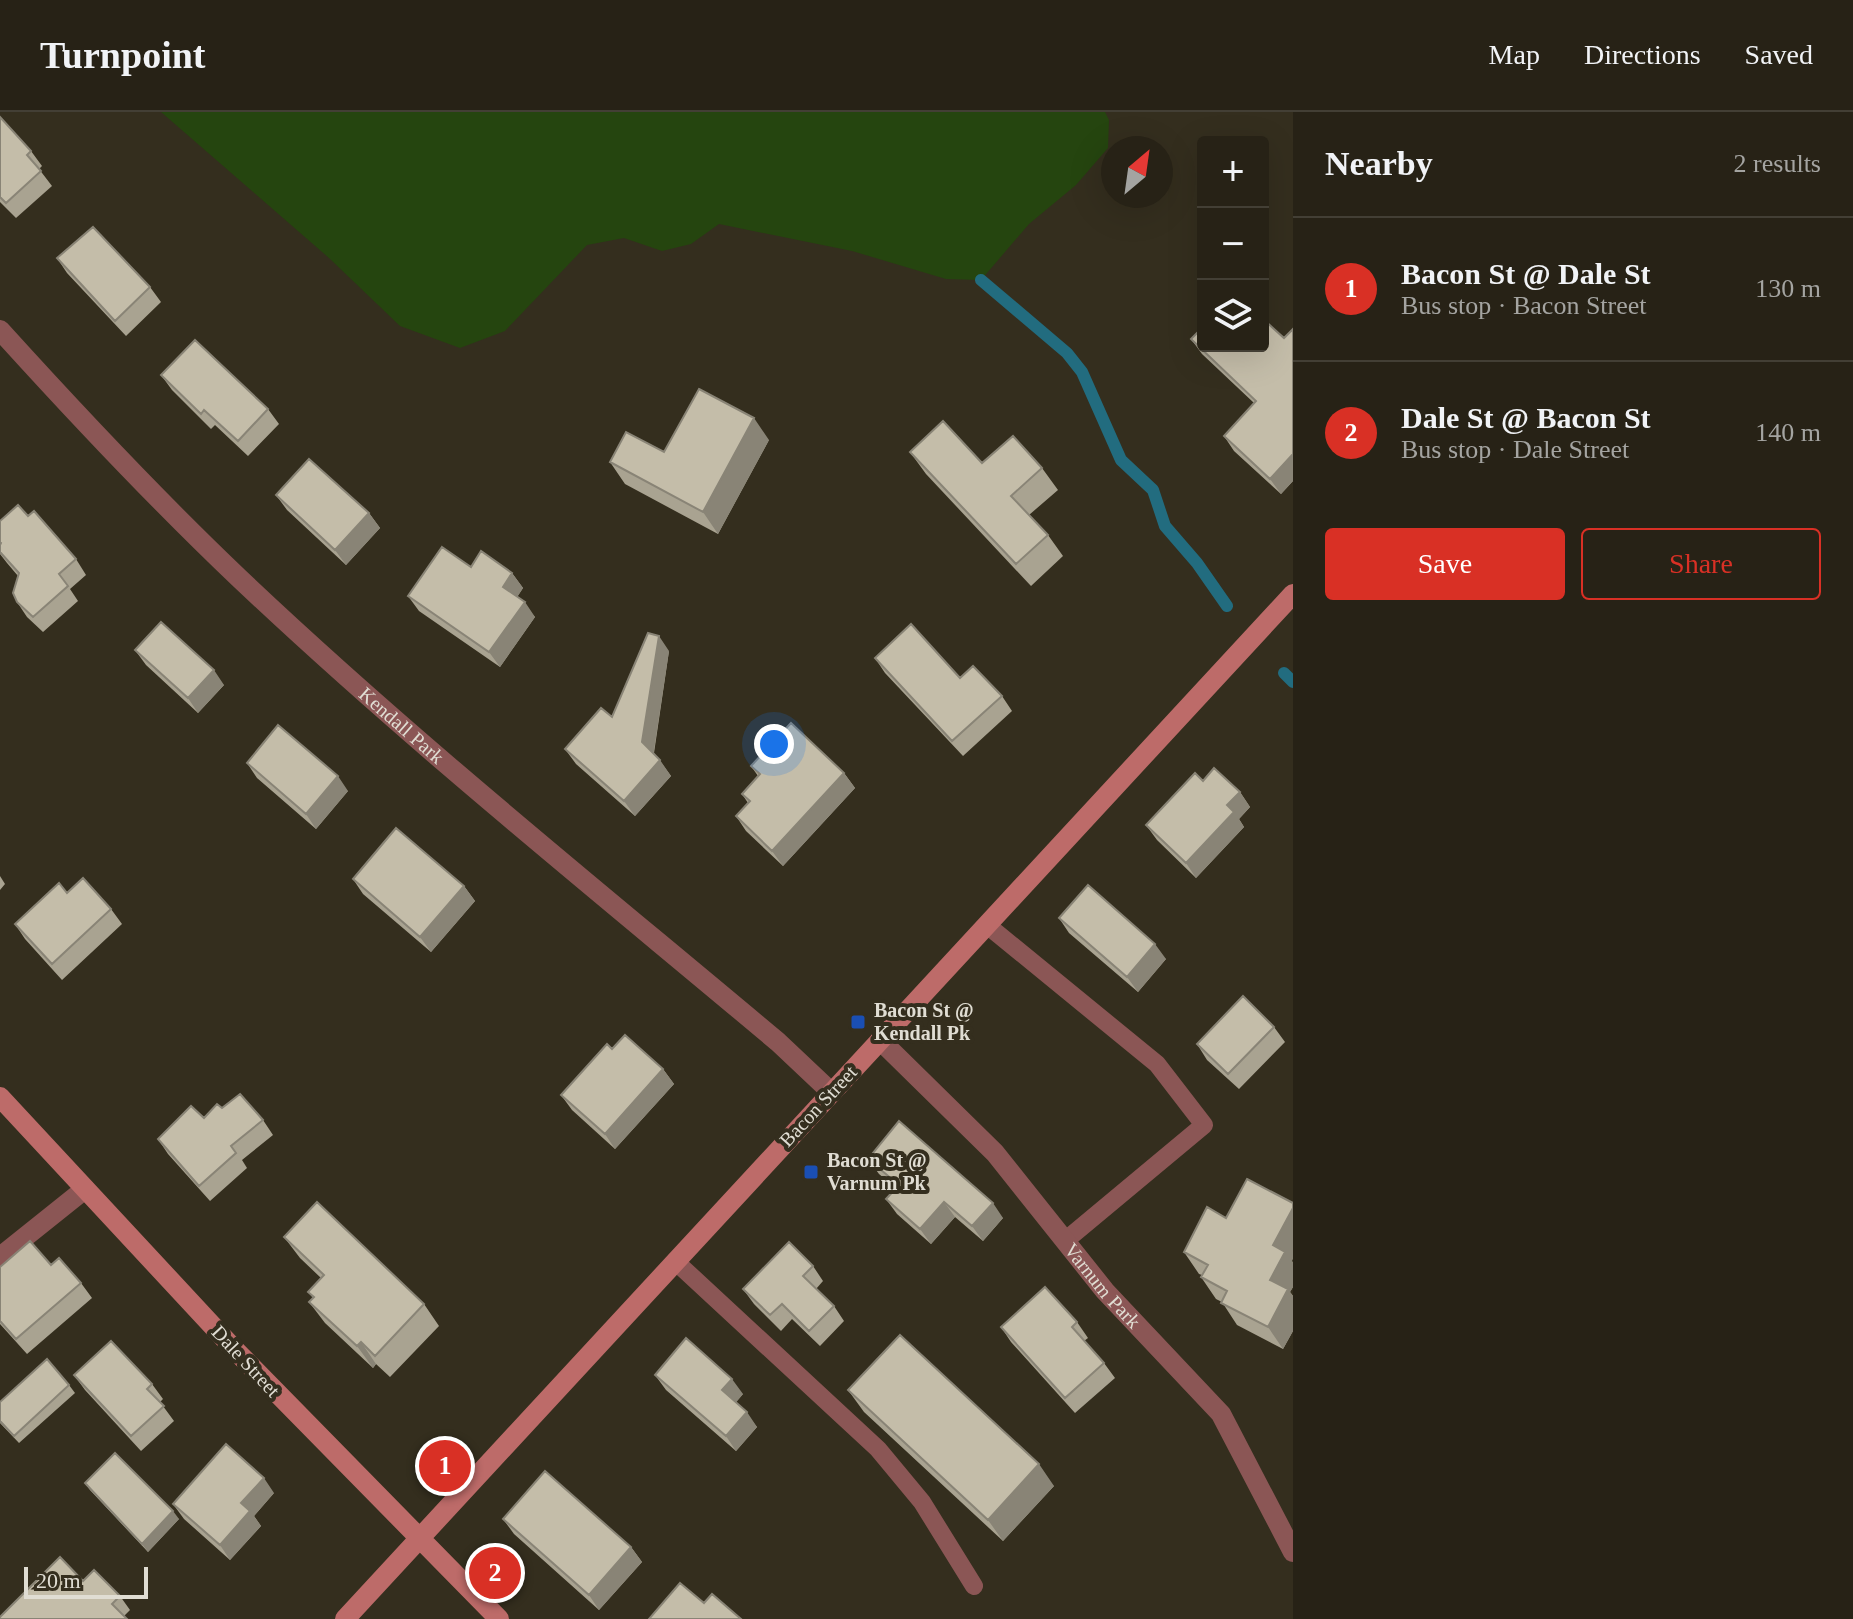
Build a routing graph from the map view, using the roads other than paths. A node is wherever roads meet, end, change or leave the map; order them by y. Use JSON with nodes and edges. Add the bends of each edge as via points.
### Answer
{"nodes":[{"id":1,"x":0,"y":330,"type":"edge"},
{"id":2,"x":1293,"y":594,"type":"edge"},
{"id":3,"x":987,"y":925,"type":"junction"},
{"id":4,"x":880,"y":1040,"type":"junction"},
{"id":5,"x":831,"y":1092,"type":"junction"},
{"id":6,"x":0,"y":1097,"type":"edge"},
{"id":7,"x":85,"y":1189,"type":"junction"},
{"id":8,"x":1066,"y":1240,"type":"junction"},
{"id":9,"x":0,"y":1257,"type":"edge"},
{"id":10,"x":675,"y":1261,"type":"junction"},
{"id":11,"x":418,"y":1539,"type":"junction"},
{"id":12,"x":1293,"y":1552,"type":"edge"},
{"id":13,"x":974,"y":1586,"type":"dead end"},
{"id":14,"x":345,"y":1619,"type":"edge"},
{"id":15,"x":499,"y":1619,"type":"edge"}],
"edges":[{"from":1,"to":5,"type":"street","name":"Kendall Park","via":[[178,519],[299,633]]},
{"from":2,"to":3,"type":"main road","name":"Bacon Street"},
{"from":3,"to":4,"type":"main road","name":"Bacon Street"},
{"from":3,"to":8,"type":"lane","via":[[1157,1064],[1204,1125]]},
{"from":4,"to":5,"type":"main road","name":"Bacon Street"},
{"from":4,"to":8,"type":"street","name":"Varnum Park","via":[[986,1144]]},
{"from":5,"to":10,"type":"main road","name":"Bacon Street"},
{"from":6,"to":7,"type":"main road","name":"Dale Street"},
{"from":7,"to":9,"type":"street"},
{"from":7,"to":11,"type":"main road","name":"Dale Street"},
{"from":8,"to":12,"type":"street","name":"Varnum Park","via":[[1114,1301],[1221,1414]]},
{"from":10,"to":11,"type":"main road","name":"Bacon Street"},
{"from":10,"to":13,"type":"lane","via":[[878,1449],[922,1502]]},
{"from":11,"to":14,"type":"main road","name":"Bacon Street"},
{"from":11,"to":15,"type":"main road","name":"Dale Street"}]}
